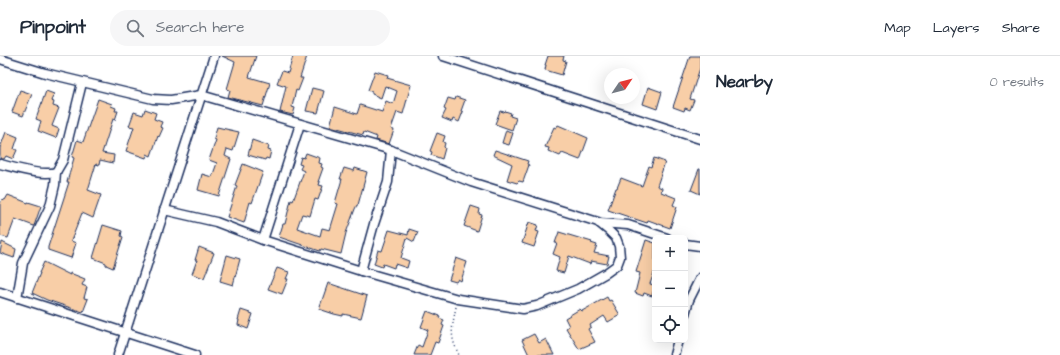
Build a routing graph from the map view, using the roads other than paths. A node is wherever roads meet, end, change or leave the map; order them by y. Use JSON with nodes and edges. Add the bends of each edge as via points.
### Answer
{"nodes":[{"id":1,"x":214,"y":56,"type":"edge"},
{"id":2,"x":443,"y":56,"type":"edge"},
{"id":3,"x":0,"y":59,"type":"edge"},
{"id":4,"x":82,"y":83,"type":"junction"},
{"id":5,"x":202,"y":95,"type":"junction"},
{"id":6,"x":300,"y":124,"type":"junction"},
{"id":7,"x":700,"y":138,"type":"edge"},
{"id":8,"x":391,"y":150,"type":"junction"},
{"id":9,"x":0,"y":164,"type":"edge"},
{"id":10,"x":56,"y":172,"type":"junction"},
{"id":11,"x":164,"y":210,"type":"junction"},
{"id":12,"x":598,"y":222,"type":"junction"},
{"id":13,"x":658,"y":235,"type":"edge"},
{"id":14,"x":263,"y":240,"type":"junction"},
{"id":15,"x":688,"y":244,"type":"edge"},
{"id":16,"x":700,"y":246,"type":"edge"},
{"id":17,"x":361,"y":271,"type":"junction"},
{"id":18,"x":700,"y":278,"type":"edge"},
{"id":19,"x":0,"y":292,"type":"edge"},
{"id":20,"x":16,"y":298,"type":"junction"},
{"id":21,"x":687,"y":307,"type":"edge"},
{"id":22,"x":125,"y":332,"type":"junction"},
{"id":23,"x":677,"y":343,"type":"edge"},
{"id":24,"x":118,"y":355,"type":"edge"},
{"id":25,"x":195,"y":355,"type":"edge"},
{"id":26,"x":674,"y":355,"type":"edge"}],
"edges":[{"from":1,"to":5,"type":"street"},
{"from":2,"to":7,"type":"street"},
{"from":3,"to":4,"type":"street"},
{"from":4,"to":5,"type":"street","via":[[153,99],[171,100]]},
{"from":4,"to":10,"type":"street","via":[[63,160]]},
{"from":5,"to":6,"type":"street"},
{"from":5,"to":11,"type":"street"},
{"from":6,"to":8,"type":"street"},
{"from":6,"to":14,"type":"street"},
{"from":8,"to":12,"type":"street","via":[[471,182]]},
{"from":8,"to":17,"type":"street","via":[[388,182]]},
{"from":9,"to":10,"type":"street","via":[[30,171]]},
{"from":10,"to":20,"type":"street","via":[[50,206],[23,263]]},
{"from":11,"to":14,"type":"street","via":[[216,222]]},
{"from":11,"to":22,"type":"street"},
{"from":12,"to":13,"type":"street","via":[[628,225]]},
{"from":12,"to":17,"type":"street","via":[[616,238],[620,257],[617,264],[606,274],[578,289],[523,310],[458,299]]},
{"from":14,"to":17,"type":"street"},
{"from":15,"to":16,"type":"street"},
{"from":18,"to":21,"type":"street"},
{"from":19,"to":20,"type":"street"},
{"from":20,"to":22,"type":"street"},
{"from":22,"to":24,"type":"street"},
{"from":22,"to":25,"type":"street"},
{"from":23,"to":26,"type":"street"}]}
